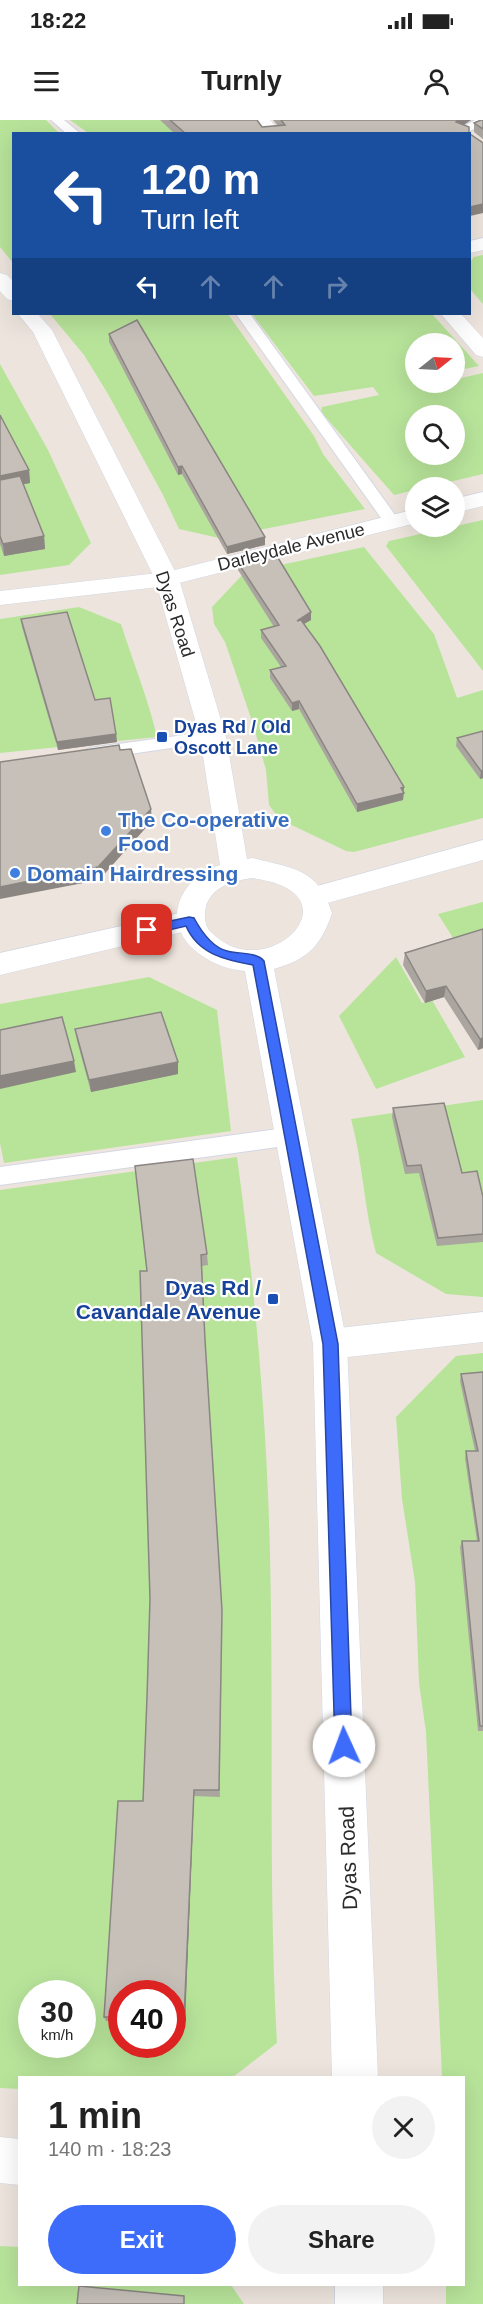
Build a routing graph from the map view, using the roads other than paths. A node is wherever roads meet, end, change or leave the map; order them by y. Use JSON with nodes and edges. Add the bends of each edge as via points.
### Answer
{"nodes":[{"id":1,"x":57,"y":120,"type":"edge"},
{"id":2,"x":260,"y":120,"type":"edge"},
{"id":3,"x":450,"y":120,"type":"edge"},
{"id":4,"x":483,"y":121,"type":"edge"},
{"id":5,"x":72,"y":132,"type":"edge"},
{"id":6,"x":273,"y":132,"type":"edge"},
{"id":7,"x":464,"y":132,"type":"edge"},
{"id":8,"x":471,"y":134,"type":"edge"},
{"id":9,"x":0,"y":279,"type":"edge"},
{"id":10,"x":12,"y":294,"type":"edge"},
{"id":11,"x":29,"y":315,"type":"edge"},
{"id":12,"x":244,"y":315,"type":"edge"},
{"id":13,"x":452,"y":315,"type":"edge"},
{"id":14,"x":483,"y":351,"type":"edge"},
{"id":15,"x":483,"y":499,"type":"edge"},
{"id":16,"x":465,"y":503,"type":"edge"},
{"id":17,"x":405,"y":519,"type":"edge"},
{"id":18,"x":392,"y":522,"type":"junction"},
{"id":19,"x":167,"y":579,"type":"junction"},
{"id":20,"x":0,"y":598,"type":"edge"},
{"id":21,"x":213,"y":737,"type":"junction"},
{"id":22,"x":67,"y":757,"type":"edge"},
{"id":23,"x":483,"y":850,"type":"edge"},
{"id":24,"x":235,"y":870,"type":"junction"},
{"id":25,"x":313,"y":897,"type":"junction"},
{"id":26,"x":189,"y":921,"type":"junction"},
{"id":27,"x":258,"y":961,"type":"junction"},
{"id":28,"x":0,"y":964,"type":"edge"},
{"id":29,"x":291,"y":1136,"type":"junction"},
{"id":30,"x":0,"y":1176,"type":"edge"},
{"id":31,"x":483,"y":1327,"type":"edge"},
{"id":32,"x":330,"y":1344,"type":"junction"},
{"id":33,"x":355,"y":2076,"type":"edge"},
{"id":34,"x":0,"y":2160,"type":"edge"},
{"id":35,"x":18,"y":2162,"type":"edge"},
{"id":36,"x":359,"y":2286,"type":"edge"},
{"id":37,"x":359,"y":2304,"type":"edge"}],
"edges":[{"from":1,"to":5,"type":"lane"},
{"from":2,"to":6,"type":"street"},
{"from":3,"to":7,"type":"lane"},
{"from":4,"to":8,"type":"lane"},
{"from":9,"to":10,"type":"street"},
{"from":11,"to":19,"type":"street","name":"Dyas Road","via":[[42,330]]},
{"from":12,"to":18,"type":"lane"},
{"from":13,"to":14,"type":"street"},
{"from":15,"to":16,"type":"street"},
{"from":17,"to":18,"type":"street","name":"Darleydale Avenue"},
{"from":18,"to":19,"type":"street","name":"Darleydale Avenue"},
{"from":19,"to":20,"type":"street","name":"Darleydale Avenue"},
{"from":19,"to":21,"type":"street","name":"Dyas Road"},
{"from":21,"to":22,"type":"lane"},
{"from":21,"to":24,"type":"street","name":"Dyas Road"},
{"from":23,"to":25,"type":"street"},
{"from":24,"to":25,"type":"street","via":[[272,870],[303,885]]},
{"from":24,"to":26,"type":"street","via":[[205,884],[195,895]]},
{"from":25,"to":27,"type":"street","via":[[317,925],[309,939],[296,950]]},
{"from":26,"to":27,"type":"street","via":[[195,934],[221,954]]},
{"from":26,"to":28,"type":"street"},
{"from":27,"to":29,"type":"street","name":"Dyas Road"},
{"from":29,"to":30,"type":"lane"},
{"from":29,"to":32,"type":"street","name":"Dyas Road"},
{"from":31,"to":32,"type":"street"},
{"from":32,"to":33,"type":"street","name":"Dyas Road"},
{"from":34,"to":35,"type":"street"},
{"from":36,"to":37,"type":"street"}]}
